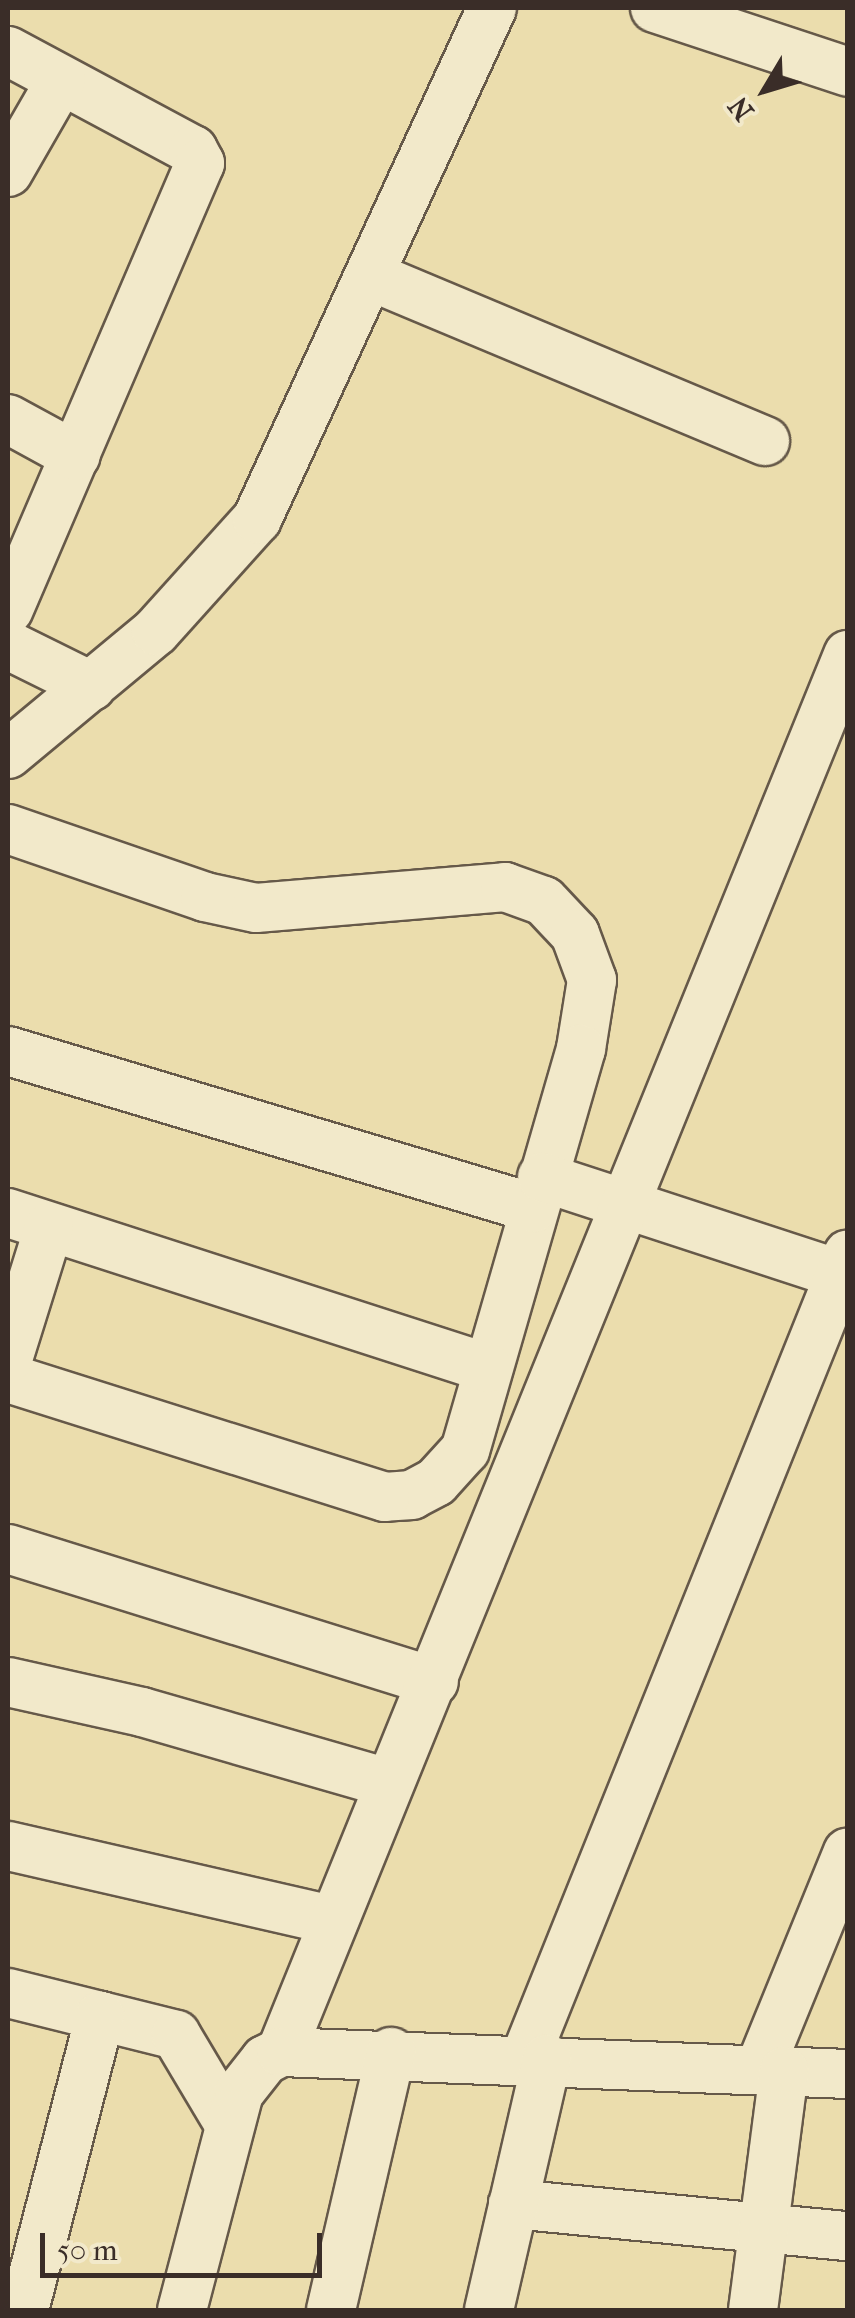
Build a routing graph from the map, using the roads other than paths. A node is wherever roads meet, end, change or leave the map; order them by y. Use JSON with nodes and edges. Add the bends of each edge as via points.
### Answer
{"nodes":[{"id":1,"x":492,"y":8,"type":"edge"},
{"id":2,"x":655,"y":8,"type":"edge"},
{"id":3,"x":8,"y":51,"type":"edge"},
{"id":4,"x":848,"y":72,"type":"edge"},
{"id":5,"x":61,"y":80,"type":"junction"},
{"id":6,"x":8,"y":172,"type":"edge"},
{"id":7,"x":373,"y":277,"type":"junction"},
{"id":8,"x":8,"y":419,"type":"edge"},
{"id":9,"x":764,"y":441,"type":"dead end"},
{"id":10,"x":76,"y":456,"type":"junction"},
{"id":11,"x":8,"y":610,"type":"edge"},
{"id":12,"x":8,"y":645,"type":"edge"},
{"id":13,"x":848,"y":655,"type":"edge"},
{"id":14,"x":91,"y":686,"type":"junction"},
{"id":15,"x":8,"y":754,"type":"edge"},
{"id":16,"x":8,"y":830,"type":"edge"},
{"id":17,"x":8,"y":1051,"type":"edge"},
{"id":18,"x":537,"y":1192,"type":"junction"},
{"id":19,"x":627,"y":1204,"type":"junction"},
{"id":20,"x":28,"y":1220,"type":"edge"},
{"id":21,"x":845,"y":1269,"type":"edge"},
{"id":22,"x":8,"y":1359,"type":"edge"},
{"id":23,"x":488,"y":1368,"type":"junction"},
{"id":24,"x":8,"y":1378,"type":"edge"},
{"id":25,"x":8,"y":1549,"type":"edge"},
{"id":26,"x":8,"y":1682,"type":"edge"},
{"id":27,"x":434,"y":1682,"type":"junction"},
{"id":28,"x":388,"y":1783,"type":"junction"},
{"id":29,"x":8,"y":1846,"type":"edge"},
{"id":30,"x":848,"y":1852,"type":"edge"},
{"id":31,"x":332,"y":1920,"type":"junction"},
{"id":32,"x":8,"y":1993,"type":"edge"},
{"id":33,"x":100,"y":2016,"type":"junction"},
{"id":34,"x":281,"y":2052,"type":"junction"},
{"id":35,"x":391,"y":2052,"type":"junction"},
{"id":36,"x":536,"y":2058,"type":"junction"},
{"id":37,"x":771,"y":2070,"type":"junction"},
{"id":38,"x":848,"y":2074,"type":"edge"},
{"id":39,"x":229,"y":2124,"type":"junction"},
{"id":40,"x":514,"y":2204,"type":"junction"},
{"id":41,"x":764,"y":2228,"type":"junction"},
{"id":42,"x":848,"y":2236,"type":"edge"},
{"id":43,"x":24,"y":2310,"type":"edge"},
{"id":44,"x":182,"y":2310,"type":"edge"},
{"id":45,"x":331,"y":2310,"type":"edge"},
{"id":46,"x":489,"y":2310,"type":"edge"},
{"id":47,"x":753,"y":2310,"type":"edge"}],
"edges":[{"from":1,"to":7,"type":"street"},
{"from":2,"to":4,"type":"street"},
{"from":3,"to":5,"type":"street"},
{"from":5,"to":6,"type":"street"},
{"from":5,"to":10,"type":"street","via":[[194,150],[200,163]]},
{"from":7,"to":9,"type":"street"},
{"from":7,"to":14,"type":"street","via":[[257,519],[156,631]]},
{"from":8,"to":10,"type":"street"},
{"from":10,"to":11,"type":"street"},
{"from":12,"to":14,"type":"street"},
{"from":13,"to":19,"type":"street"},
{"from":14,"to":15,"type":"street"},
{"from":16,"to":18,"type":"street","via":[[256,908],[505,887],[544,901],[576,934],[592,980],[581,1048]]},
{"from":17,"to":18,"type":"street"},
{"from":18,"to":19,"type":"street"},
{"from":18,"to":23,"type":"street"},
{"from":19,"to":21,"type":"street"},
{"from":19,"to":27,"type":"street"},
{"from":20,"to":22,"type":"street"},
{"from":20,"to":23,"type":"street"},
{"from":21,"to":36,"type":"street"},
{"from":23,"to":24,"type":"street","via":[[465,1450],[436,1482],[412,1495],[385,1496]]},
{"from":25,"to":27,"type":"street"},
{"from":26,"to":28,"type":"street","via":[[142,1712]]},
{"from":27,"to":28,"type":"street"},
{"from":28,"to":31,"type":"street"},
{"from":29,"to":31,"type":"street"},
{"from":30,"to":37,"type":"street"},
{"from":31,"to":34,"type":"street"},
{"from":32,"to":33,"type":"street"},
{"from":33,"to":39,"type":"street","via":[[176,2036]]},
{"from":33,"to":43,"type":"street"},
{"from":34,"to":35,"type":"street"},
{"from":34,"to":39,"type":"street","via":[[249,2075]]},
{"from":35,"to":36,"type":"street"},
{"from":35,"to":45,"type":"street"},
{"from":36,"to":37,"type":"street"},
{"from":36,"to":40,"type":"street"},
{"from":37,"to":38,"type":"street"},
{"from":37,"to":41,"type":"street"},
{"from":39,"to":44,"type":"street"},
{"from":40,"to":41,"type":"street"},
{"from":40,"to":46,"type":"street"},
{"from":41,"to":42,"type":"street"},
{"from":41,"to":47,"type":"street"}]}
